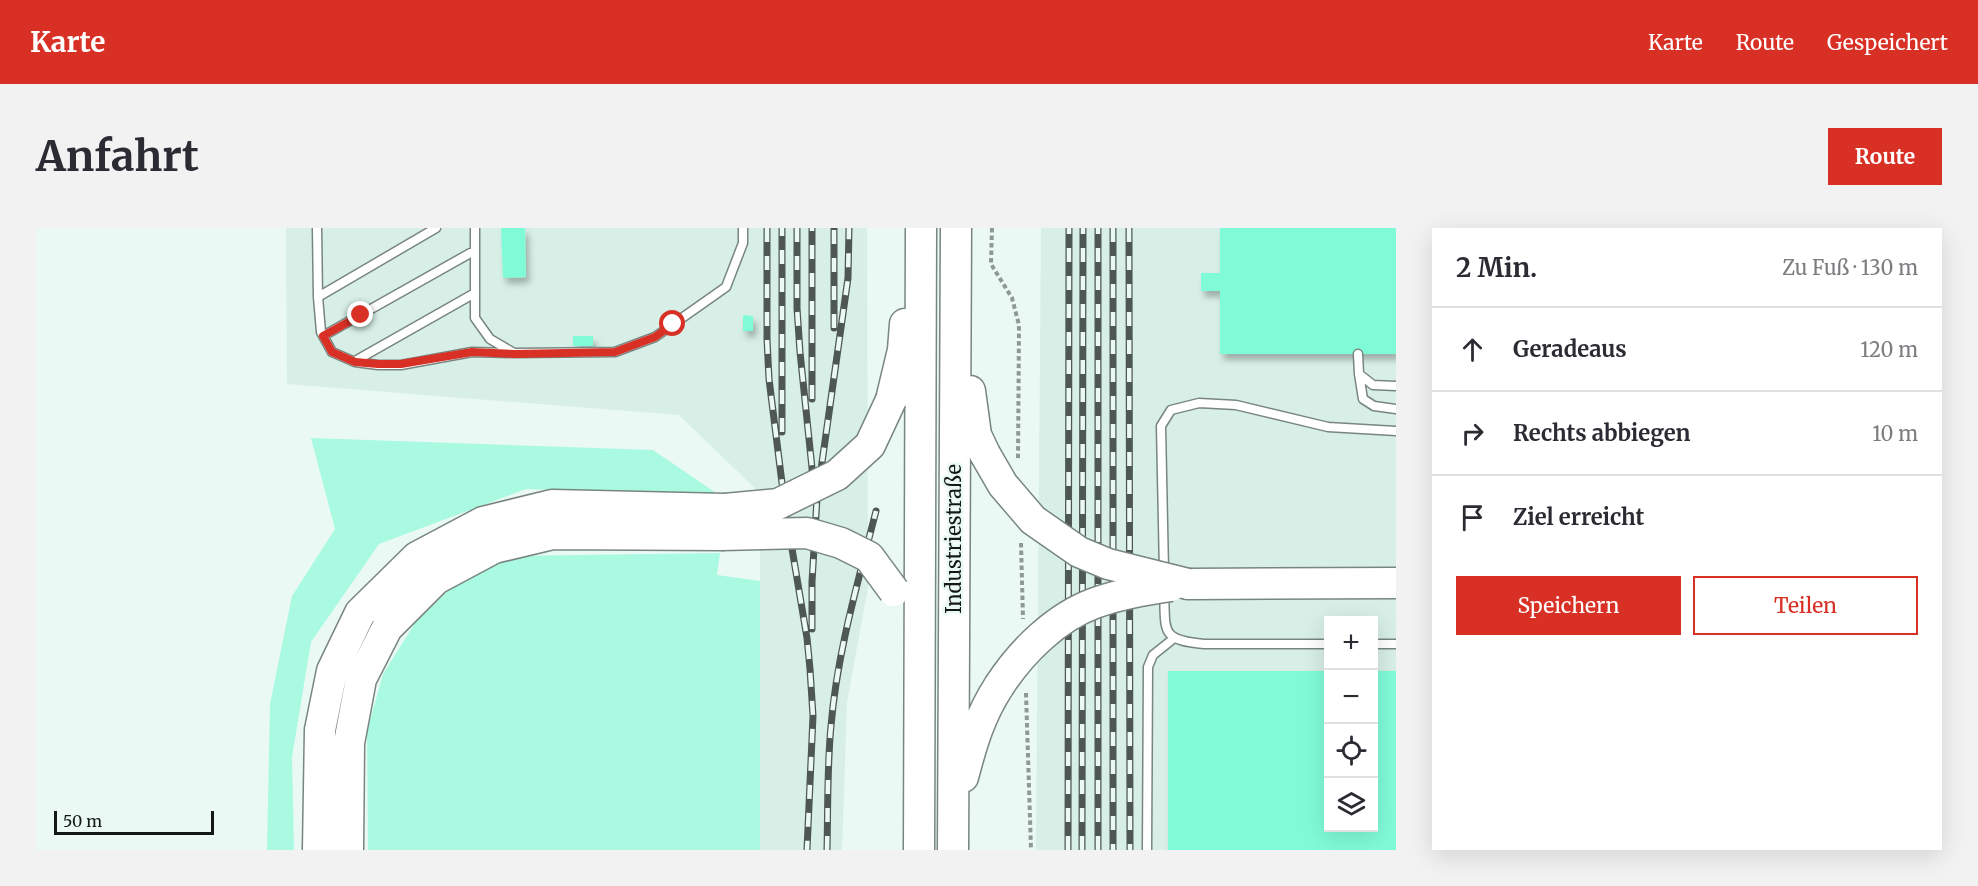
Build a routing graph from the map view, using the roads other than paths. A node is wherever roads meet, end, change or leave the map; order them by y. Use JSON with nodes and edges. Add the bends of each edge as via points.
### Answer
{"nodes":[{"id":1,"x":317,"y":228,"type":"edge"},
{"id":2,"x":436,"y":228,"type":"edge"},
{"id":3,"x":475,"y":228,"type":"edge"},
{"id":4,"x":743,"y":228,"type":"edge"},
{"id":5,"x":911,"y":228,"type":"edge"},
{"id":6,"x":921,"y":228,"type":"edge"},
{"id":7,"x":956,"y":232,"type":"edge"},
{"id":8,"x":474,"y":251,"type":"junction"},
{"id":9,"x":475,"y":293,"type":"junction"},
{"id":10,"x":318,"y":297,"type":"junction"},
{"id":11,"x":323,"y":336,"type":"junction"},
{"id":12,"x":515,"y":354,"type":"junction"},
{"id":13,"x":1358,"y":354,"type":"dead end"},
{"id":14,"x":355,"y":362,"type":"junction"},
{"id":15,"x":1359,"y":374,"type":"junction"},
{"id":16,"x":1396,"y":386,"type":"edge"},
{"id":17,"x":1396,"y":408,"type":"edge"},
{"id":18,"x":1396,"y":431,"type":"edge"},
{"id":19,"x":723,"y":522,"type":"junction"},
{"id":20,"x":1396,"y":582,"type":"edge"},
{"id":21,"x":1188,"y":584,"type":"junction"},
{"id":22,"x":1173,"y":639,"type":"junction"},
{"id":23,"x":1324,"y":644,"type":"edge"},
{"id":24,"x":1378,"y":644,"type":"edge"},
{"id":25,"x":1396,"y":644,"type":"edge"},
{"id":26,"x":919,"y":795,"type":"junction"},
{"id":27,"x":953,"y":815,"type":"junction"},
{"id":28,"x":318,"y":850,"type":"edge"},
{"id":29,"x":348,"y":850,"type":"edge"},
{"id":30,"x":919,"y":850,"type":"edge"},
{"id":31,"x":953,"y":850,"type":"edge"},
{"id":32,"x":1147,"y":850,"type":"edge"}],
"edges":[{"from":1,"to":10,"type":"lane"},
{"from":2,"to":10,"type":"lane"},
{"from":3,"to":8,"type":"lane"},
{"from":4,"to":12,"type":"lane","via":[[743,243],[726,287],[655,337],[615,352]]},
{"from":5,"to":19,"type":"highway","bridge":true,"via":[[903,350],[891,400],[870,445],[837,475],[778,504]]},
{"from":6,"to":26,"type":"highway","name":"Industriestraße"},
{"from":7,"to":21,"type":"highway","bridge":true,"via":[[976,435],[1003,485],[1033,520],[1079,552],[1108,564]]},
{"from":7,"to":27,"type":"highway","name":"Industriestraße"},
{"from":8,"to":9,"type":"lane"},
{"from":8,"to":11,"type":"lane"},
{"from":9,"to":12,"type":"lane","via":[[475,318],[490,339]]},
{"from":9,"to":14,"type":"lane"},
{"from":10,"to":11,"type":"lane"},
{"from":11,"to":14,"type":"lane","via":[[332,352]]},
{"from":12,"to":14,"type":"lane","via":[[472,352],[401,364]]},
{"from":13,"to":15,"type":"lane"},
{"from":15,"to":16,"type":"lane","via":[[1373,385]]},
{"from":15,"to":17,"type":"lane","via":[[1363,399],[1374,406]]},
{"from":18,"to":22,"type":"lane","via":[[1328,427],[1236,405],[1199,403],[1171,410],[1161,426],[1161,463],[1166,630]]},
{"from":19,"to":26,"type":"highway","bridge":true,"via":[[807,533],[841,543],[869,557],[894,591],[901,612]]},
{"from":19,"to":28,"type":"highway","via":[[552,505],[483,522],[417,556],[360,613],[332,671],[321,730]]},
{"from":19,"to":29,"type":"highway","via":[[553,534],[494,548],[436,579],[387,628],[361,679],[349,743]]},
{"from":20,"to":21,"type":"highway"},
{"from":21,"to":27,"type":"highway","bridge":true,"via":[[1128,593],[1092,604],[1062,620],[1034,643],[1012,665],[985,707]]},
{"from":22,"to":23,"type":"lane","via":[[1204,644]]},
{"from":22,"to":32,"type":"lane","via":[[1153,655],[1148,667]]},
{"from":24,"to":25,"type":"lane"},
{"from":26,"to":30,"type":"highway","name":"Industriestraße"},
{"from":27,"to":31,"type":"highway","name":"Industriestraße"}]}
